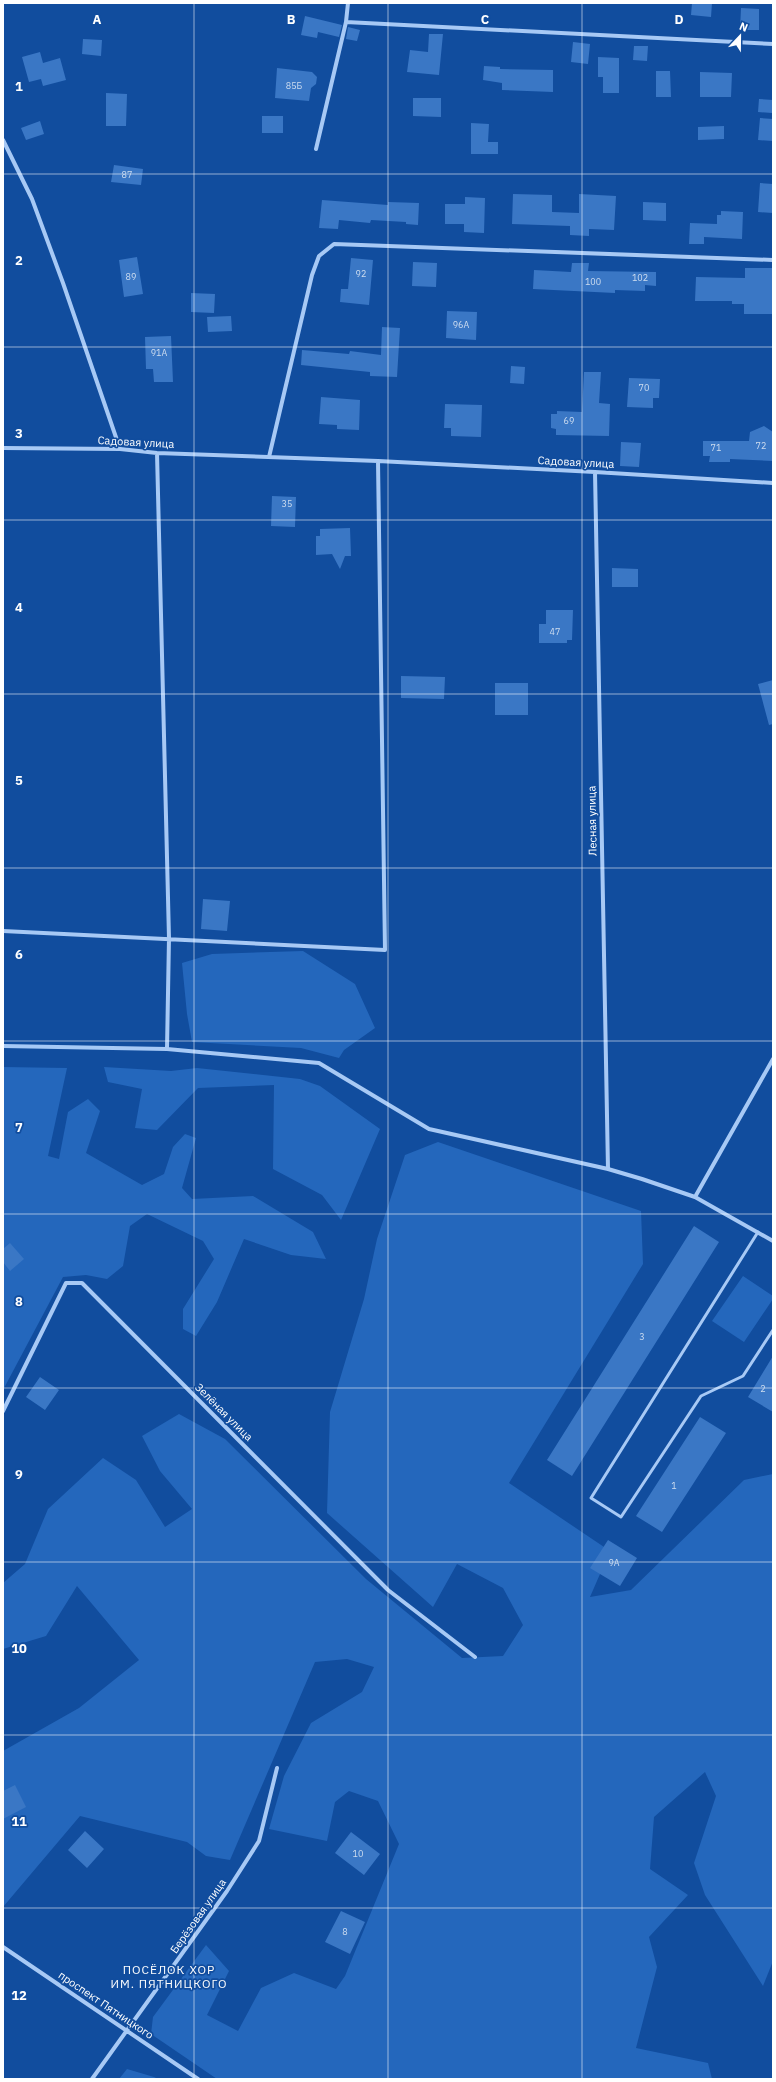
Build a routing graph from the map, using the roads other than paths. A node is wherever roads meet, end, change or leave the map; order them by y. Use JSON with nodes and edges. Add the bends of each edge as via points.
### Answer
{"nodes":[{"id":1,"x":348,"y":3,"type":"edge"},
{"id":2,"x":346,"y":22,"type":"junction"},
{"id":3,"x":773,"y":44,"type":"edge"},
{"id":4,"x":3,"y":140,"type":"edge"},
{"id":5,"x":316,"y":149,"type":"dead end"},
{"id":6,"x":773,"y":260,"type":"edge"},
{"id":7,"x":3,"y":448,"type":"edge"},
{"id":8,"x":120,"y":449,"type":"junction"},
{"id":9,"x":157,"y":453,"type":"junction"},
{"id":10,"x":269,"y":457,"type":"junction"},
{"id":11,"x":378,"y":461,"type":"junction"},
{"id":12,"x":595,"y":472,"type":"junction"},
{"id":13,"x":773,"y":483,"type":"edge"},
{"id":14,"x":3,"y":931,"type":"edge"},
{"id":15,"x":169,"y":938,"type":"junction"},
{"id":16,"x":3,"y":1046,"type":"edge"},
{"id":17,"x":167,"y":1049,"type":"junction"},
{"id":18,"x":773,"y":1059,"type":"edge"},
{"id":19,"x":608,"y":1169,"type":"junction"},
{"id":20,"x":695,"y":1197,"type":"junction"},
{"id":21,"x":758,"y":1232,"type":"junction"},
{"id":22,"x":773,"y":1241,"type":"edge"},
{"id":23,"x":773,"y":1330,"type":"edge"},
{"id":24,"x":3,"y":1411,"type":"edge"},
{"id":25,"x":475,"y":1657,"type":"dead end"},
{"id":26,"x":277,"y":1768,"type":"dead end"},
{"id":27,"x":3,"y":1947,"type":"edge"},
{"id":28,"x":128,"y":2031,"type":"junction"},
{"id":29,"x":92,"y":2079,"type":"edge"},
{"id":30,"x":198,"y":2079,"type":"edge"}],
"edges":[{"from":1,"to":2,"type":"street"},
{"from":2,"to":3,"type":"street"},
{"from":2,"to":5,"type":"street"},
{"from":4,"to":8,"type":"street","via":[[32,199],[64,283]]},
{"from":6,"to":10,"type":"street","via":[[334,244],[319,256],[312,275]]},
{"from":7,"to":8,"type":"street","name":"Садовая улица"},
{"from":8,"to":9,"type":"street","name":"Садовая улица"},
{"from":9,"to":10,"type":"street","name":"Садовая улица"},
{"from":9,"to":15,"type":"street"},
{"from":10,"to":11,"type":"street","name":"Садовая улица"},
{"from":11,"to":12,"type":"street","name":"Садовая улица"},
{"from":11,"to":15,"type":"street","via":[[385,950]]},
{"from":12,"to":13,"type":"street","name":"Садовая улица"},
{"from":12,"to":19,"type":"street","name":"Лесная улица"},
{"from":14,"to":15,"type":"street"},
{"from":15,"to":17,"type":"street"},
{"from":16,"to":17,"type":"street"},
{"from":17,"to":19,"type":"street","via":[[319,1063],[429,1129]]},
{"from":18,"to":20,"type":"street"},
{"from":19,"to":20,"type":"street"},
{"from":20,"to":21,"type":"street"},
{"from":21,"to":22,"type":"street"},
{"from":21,"to":23,"type":"lane","via":[[591,1498],[621,1517],[701,1396],[743,1376]]},
{"from":24,"to":25,"type":"street","name":"Зелёная улица","via":[[66,1283],[82,1282],[388,1590]]},
{"from":26,"to":28,"type":"street","name":"Берёзовая улица","via":[[259,1840],[227,1892]]},
{"from":27,"to":28,"type":"street","name":"проспект Пятницкого"},
{"from":28,"to":29,"type":"street","name":"Берёзовая улица"},
{"from":28,"to":30,"type":"street","name":"проспект Пятницкого"}]}
